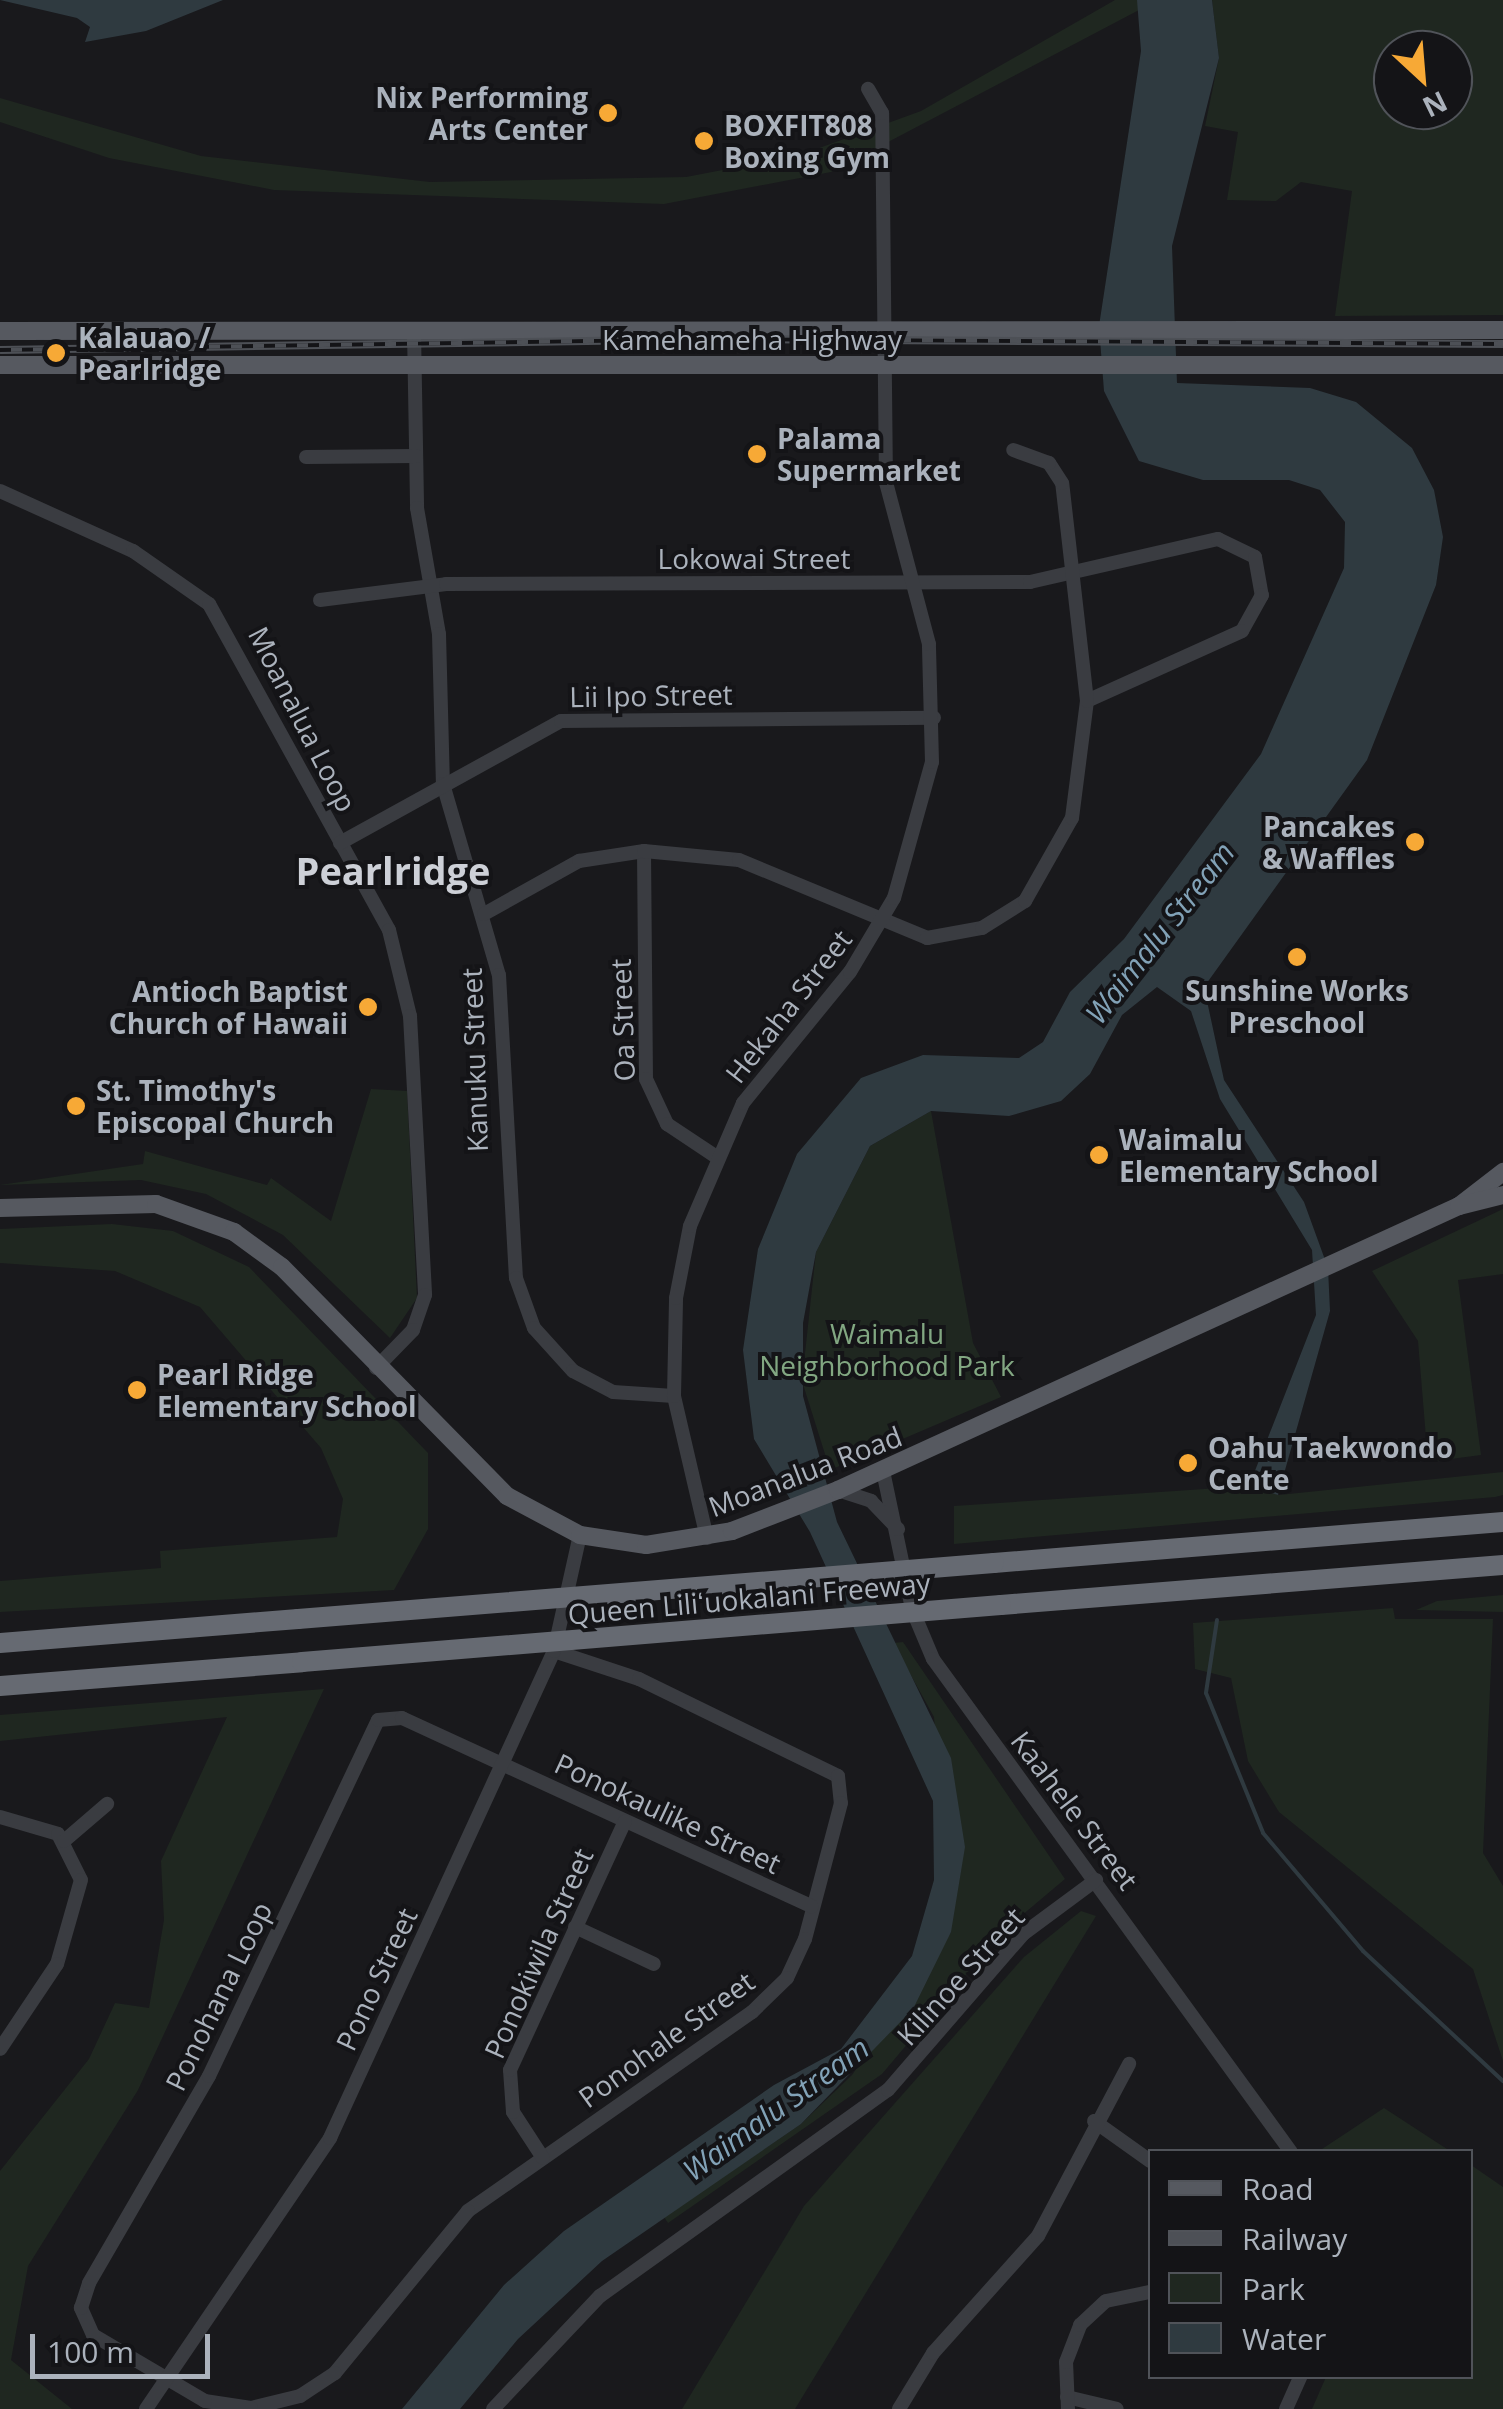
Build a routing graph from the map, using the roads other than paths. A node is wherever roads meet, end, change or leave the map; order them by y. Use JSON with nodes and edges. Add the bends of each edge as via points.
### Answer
{"nodes":[{"id":1,"x":868,"y":89,"type":"dead end"},
{"id":2,"x":0,"y":330,"type":"edge"},
{"id":3,"x":414,"y":330,"type":"junction"},
{"id":4,"x":882,"y":330,"type":"junction"},
{"id":5,"x":1503,"y":330,"type":"edge"},
{"id":6,"x":0,"y":366,"type":"edge"},
{"id":7,"x":415,"y":366,"type":"junction"},
{"id":8,"x":882,"y":366,"type":"junction"},
{"id":9,"x":1503,"y":366,"type":"edge"},
{"id":10,"x":1013,"y":450,"type":"dead end"},
{"id":11,"x":416,"y":456,"type":"junction"},
{"id":12,"x":306,"y":457,"type":"dead end"},
{"id":13,"x":0,"y":491,"type":"edge"},
{"id":14,"x":1078,"y":572,"type":"junction"},
{"id":15,"x":913,"y":583,"type":"junction"},
{"id":16,"x":429,"y":584,"type":"junction"},
{"id":17,"x":320,"y":600,"type":"dead end"},
{"id":18,"x":1087,"y":700,"type":"junction"},
{"id":19,"x":934,"y":718,"type":"junction"},
{"id":20,"x":443,"y":784,"type":"junction"},
{"id":21,"x":340,"y":843,"type":"junction"},
{"id":22,"x":644,"y":850,"type":"junction"},
{"id":23,"x":484,"y":914,"type":"junction"},
{"id":24,"x":881,"y":924,"type":"junction"},
{"id":25,"x":715,"y":1156,"type":"junction"},
{"id":26,"x":1503,"y":1172,"type":"edge"},
{"id":27,"x":1503,"y":1195,"type":"edge"},
{"id":28,"x":1459,"y":1206,"type":"junction"},
{"id":29,"x":0,"y":1208,"type":"edge"},
{"id":30,"x":376,"y":1368,"type":"junction"},
{"id":31,"x":674,"y":1396,"type":"junction"},
{"id":32,"x":884,"y":1471,"type":"junction"},
{"id":33,"x":838,"y":1490,"type":"junction"},
{"id":34,"x":1503,"y":1522,"type":"edge"},
{"id":35,"x":899,"y":1529,"type":"junction"},
{"id":36,"x":580,"y":1535,"type":"junction"},
{"id":37,"x":707,"y":1538,"type":"junction"},
{"id":38,"x":1503,"y":1565,"type":"edge"},
{"id":39,"x":0,"y":1643,"type":"edge"},
{"id":40,"x":554,"y":1652,"type":"junction"},
{"id":41,"x":0,"y":1686,"type":"edge"},
{"id":42,"x":503,"y":1764,"type":"junction"},
{"id":43,"x":107,"y":1804,"type":"dead end"},
{"id":44,"x":0,"y":1817,"type":"edge"},
{"id":45,"x":625,"y":1821,"type":"junction"},
{"id":46,"x":64,"y":1841,"type":"junction"},
{"id":47,"x":1096,"y":1880,"type":"junction"},
{"id":48,"x":812,"y":1908,"type":"junction"},
{"id":49,"x":575,"y":1928,"type":"junction"},
{"id":50,"x":654,"y":1964,"type":"dead end"},
{"id":51,"x":0,"y":2049,"type":"edge"},
{"id":52,"x":1129,"y":2064,"type":"dead end"},
{"id":53,"x":1094,"y":2121,"type":"junction"},
{"id":54,"x":1289,"y":2149,"type":"edge"},
{"id":55,"x":543,"y":2158,"type":"junction"},
{"id":56,"x":1148,"y":2159,"type":"edge"},
{"id":57,"x":1148,"y":2292,"type":"edge"},
{"id":58,"x":164,"y":2378,"type":"junction"},
{"id":59,"x":1300,"y":2379,"type":"edge"},
{"id":60,"x":1068,"y":2403,"type":"edge"},
{"id":61,"x":146,"y":2409,"type":"edge"},
{"id":62,"x":493,"y":2409,"type":"edge"},
{"id":63,"x":898,"y":2409,"type":"edge"},
{"id":64,"x":1117,"y":2409,"type":"edge"},
{"id":65,"x":1286,"y":2409,"type":"edge"}],
"edges":[{"from":1,"to":4,"type":"street","name":"Hekaha Street","via":[[882,113]]},
{"from":2,"to":3,"type":"main road","name":"Kamehameha Highway"},
{"from":3,"to":4,"type":"main road","name":"Kamehameha Highway"},
{"from":3,"to":7,"type":"street","name":"Kanuku Street"},
{"from":4,"to":5,"type":"main road","name":"Kamehameha Highway"},
{"from":4,"to":8,"type":"street","name":"Hekaha Street"},
{"from":6,"to":7,"type":"main road","name":"Kamehameha Highway"},
{"from":7,"to":8,"type":"main road","name":"Kamehameha Highway"},
{"from":7,"to":11,"type":"street","name":"Kanuku Street"},
{"from":8,"to":9,"type":"main road","name":"Kamehameha Highway","via":[[1098,360]]},
{"from":8,"to":15,"type":"street","name":"Hekaha Street","via":[[888,494]]},
{"from":10,"to":14,"type":"street","via":[[1060,477]]},
{"from":11,"to":12,"type":"street"},
{"from":11,"to":16,"type":"street","name":"Kanuku Street"},
{"from":13,"to":21,"type":"street","name":"Moanalua Loop","via":[[134,551],[209,604]]},
{"from":14,"to":15,"type":"street","name":"Lokowai Street"},
{"from":14,"to":18,"type":"street"},
{"from":14,"to":18,"type":"street","name":"Lokowai Street","via":[[1218,539],[1250,552],[1264,578],[1256,613],[1233,638]]},
{"from":15,"to":16,"type":"street","name":"Lokowai Street"},
{"from":15,"to":19,"type":"street","name":"Hekaha Street"},
{"from":16,"to":17,"type":"street","name":"Lokowai Street"},
{"from":16,"to":20,"type":"street","name":"Kanuku Street"},
{"from":18,"to":24,"type":"street","via":[[1075,809],[1025,901],[952,938]]},
{"from":19,"to":20,"type":"street","name":"Lii Ipo Street","via":[[569,720]]},
{"from":19,"to":24,"type":"street","name":"Hekaha Street","via":[[921,822]]},
{"from":20,"to":21,"type":"street","name":"Lii Ipo Street"},
{"from":20,"to":23,"type":"street","name":"Kanuku Street"},
{"from":21,"to":30,"type":"street","name":"Moanalua Loop","via":[[396,947],[410,1016],[424,1304]]},
{"from":22,"to":23,"type":"street","via":[[579,861]]},
{"from":22,"to":24,"type":"street","via":[[739,860]]},
{"from":22,"to":25,"type":"street","name":"Oa Street","via":[[646,1079],[667,1124]]},
{"from":23,"to":31,"type":"street","name":"Kanuku Street","via":[[501,989],[504,1183],[523,1304],[550,1350],[587,1381]]},
{"from":24,"to":25,"type":"street","name":"Hekaha Street","via":[[757,1082]]},
{"from":25,"to":31,"type":"street","name":"Hekaha Street","via":[[679,1273]]},
{"from":26,"to":28,"type":"main road","name":"Moanalua Road"},
{"from":27,"to":28,"type":"main road","name":"Moanalua Road"},
{"from":28,"to":32,"type":"main road","name":"Moanalua Road"},
{"from":29,"to":30,"type":"main road","name":"Moanalua Road","via":[[130,1202],[215,1222],[282,1267]]},
{"from":30,"to":36,"type":"main road","name":"Moanalua Road","via":[[507,1496]]},
{"from":31,"to":37,"type":"street","name":"Hekaha Street"},
{"from":32,"to":33,"type":"main road","name":"Moanalua Road"},
{"from":32,"to":35,"type":"street","name":"Kaahele Street"},
{"from":33,"to":35,"type":"street","via":[[871,1501]]},
{"from":33,"to":37,"type":"main road","name":"Moanalua Road"},
{"from":34,"to":39,"type":"highway","name":"Queen Liliʻuokalani Freeway","bridge":true},
{"from":35,"to":47,"type":"street","name":"Kaahele Street","via":[[912,1609],[933,1659]]},
{"from":36,"to":37,"type":"main road","name":"Moanalua Road","via":[[646,1545]]},
{"from":36,"to":40,"type":"street","name":"Pono Street"},
{"from":38,"to":41,"type":"highway","name":"Queen Liliʻuokalani Freeway","bridge":true},
{"from":40,"to":42,"type":"street","name":"Pono Street"},
{"from":40,"to":48,"type":"street","name":"Ponohale Street","via":[[639,1679],[835,1772],[842,1797]]},
{"from":42,"to":45,"type":"street","name":"Ponokaulike Street"},
{"from":42,"to":58,"type":"street","name":"Pono Street","via":[[317,2162]]},
{"from":42,"to":58,"type":"street","name":"Ponohana Loop","via":[[399,1717],[370,1728],[210,2076],[84,2294],[92,2335]]},
{"from":43,"to":46,"type":"street"},
{"from":44,"to":46,"type":"street","via":[[35,1820]]},
{"from":45,"to":48,"type":"street","name":"Ponokaulike Street"},
{"from":45,"to":49,"type":"street","name":"Ponokiwila Street"},
{"from":46,"to":51,"type":"street","via":[[80,1871],[76,1908],[46,1985]]},
{"from":47,"to":54,"type":"street","name":"Kaahele Street"},
{"from":47,"to":62,"type":"street","name":"Kilinoe Street","via":[[1023,1934],[888,2090],[600,2296]]},
{"from":48,"to":55,"type":"street","name":"Ponohale Street","via":[[797,1959],[774,1994]]},
{"from":49,"to":50,"type":"street"},
{"from":49,"to":55,"type":"street","name":"Ponokiwila Street","via":[[508,2078],[513,2112]]},
{"from":52,"to":53,"type":"street"},
{"from":53,"to":56,"type":"street"},
{"from":53,"to":63,"type":"street","via":[[1034,2241],[933,2354]]},
{"from":55,"to":58,"type":"street","name":"Ponohale Street","via":[[458,2220],[313,2390],[236,2408]]},
{"from":57,"to":60,"type":"street","via":[[1106,2302],[1080,2325],[1066,2362]]},
{"from":58,"to":61,"type":"street","name":"Pono Street"},
{"from":59,"to":65,"type":"street"},
{"from":60,"to":64,"type":"street"}]}
